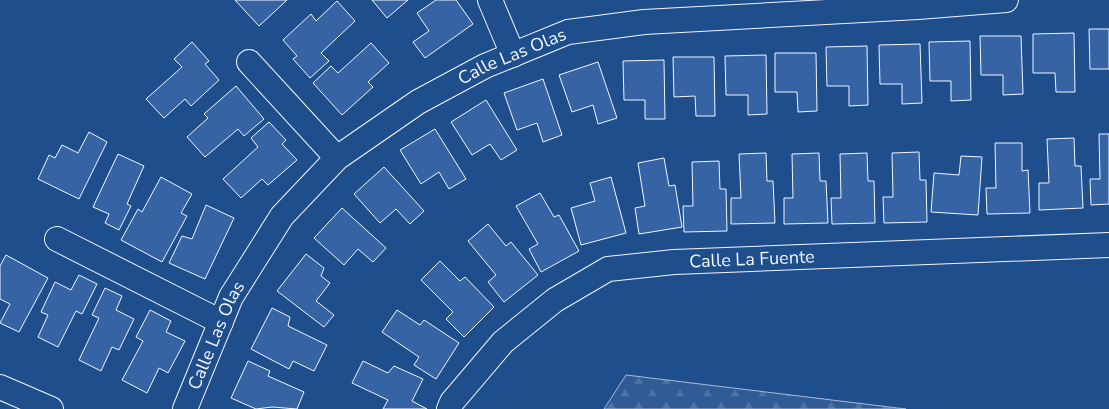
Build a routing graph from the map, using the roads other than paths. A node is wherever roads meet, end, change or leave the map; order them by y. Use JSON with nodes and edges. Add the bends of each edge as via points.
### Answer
{"nodes":[{"id":1,"x":490,"y":0,"type":"edge"},
{"id":2,"x":1006,"y":0,"type":"edge"},
{"id":3,"x":965,"y":2,"type":"edge"},
{"id":4,"x":513,"y":55,"type":"junction"},
{"id":5,"x":249,"y":62,"type":"dead end"},
{"id":6,"x":338,"y":158,"type":"junction"},
{"id":7,"x":57,"y":239,"type":"dead end"},
{"id":8,"x":1109,"y":245,"type":"edge"},
{"id":9,"x":221,"y":322,"type":"junction"},
{"id":10,"x":0,"y":387,"type":"edge"},
{"id":11,"x":51,"y":409,"type":"edge"},
{"id":12,"x":184,"y":409,"type":"edge"},
{"id":13,"x":449,"y":409,"type":"edge"}],
"edges":[{"from":1,"to":4,"type":"street"},
{"from":2,"to":3,"type":"street","name":"Calle Las Olas"},
{"from":3,"to":4,"type":"street","name":"Calle Las Olas","via":[[644,22],[568,32]]},
{"from":4,"to":6,"type":"street","name":"Calle Las Olas","via":[[485,66],[418,102]]},
{"from":5,"to":6,"type":"street"},
{"from":6,"to":9,"type":"street","name":"Calle Las Olas","via":[[282,216],[231,297]]},
{"from":7,"to":9,"type":"street"},
{"from":8,"to":13,"type":"street","name":"Calle La Fuente","via":[[674,262],[608,269],[555,300],[503,342]]},
{"from":9,"to":12,"type":"street","name":"Calle Las Olas"},
{"from":10,"to":11,"type":"street"}]}
